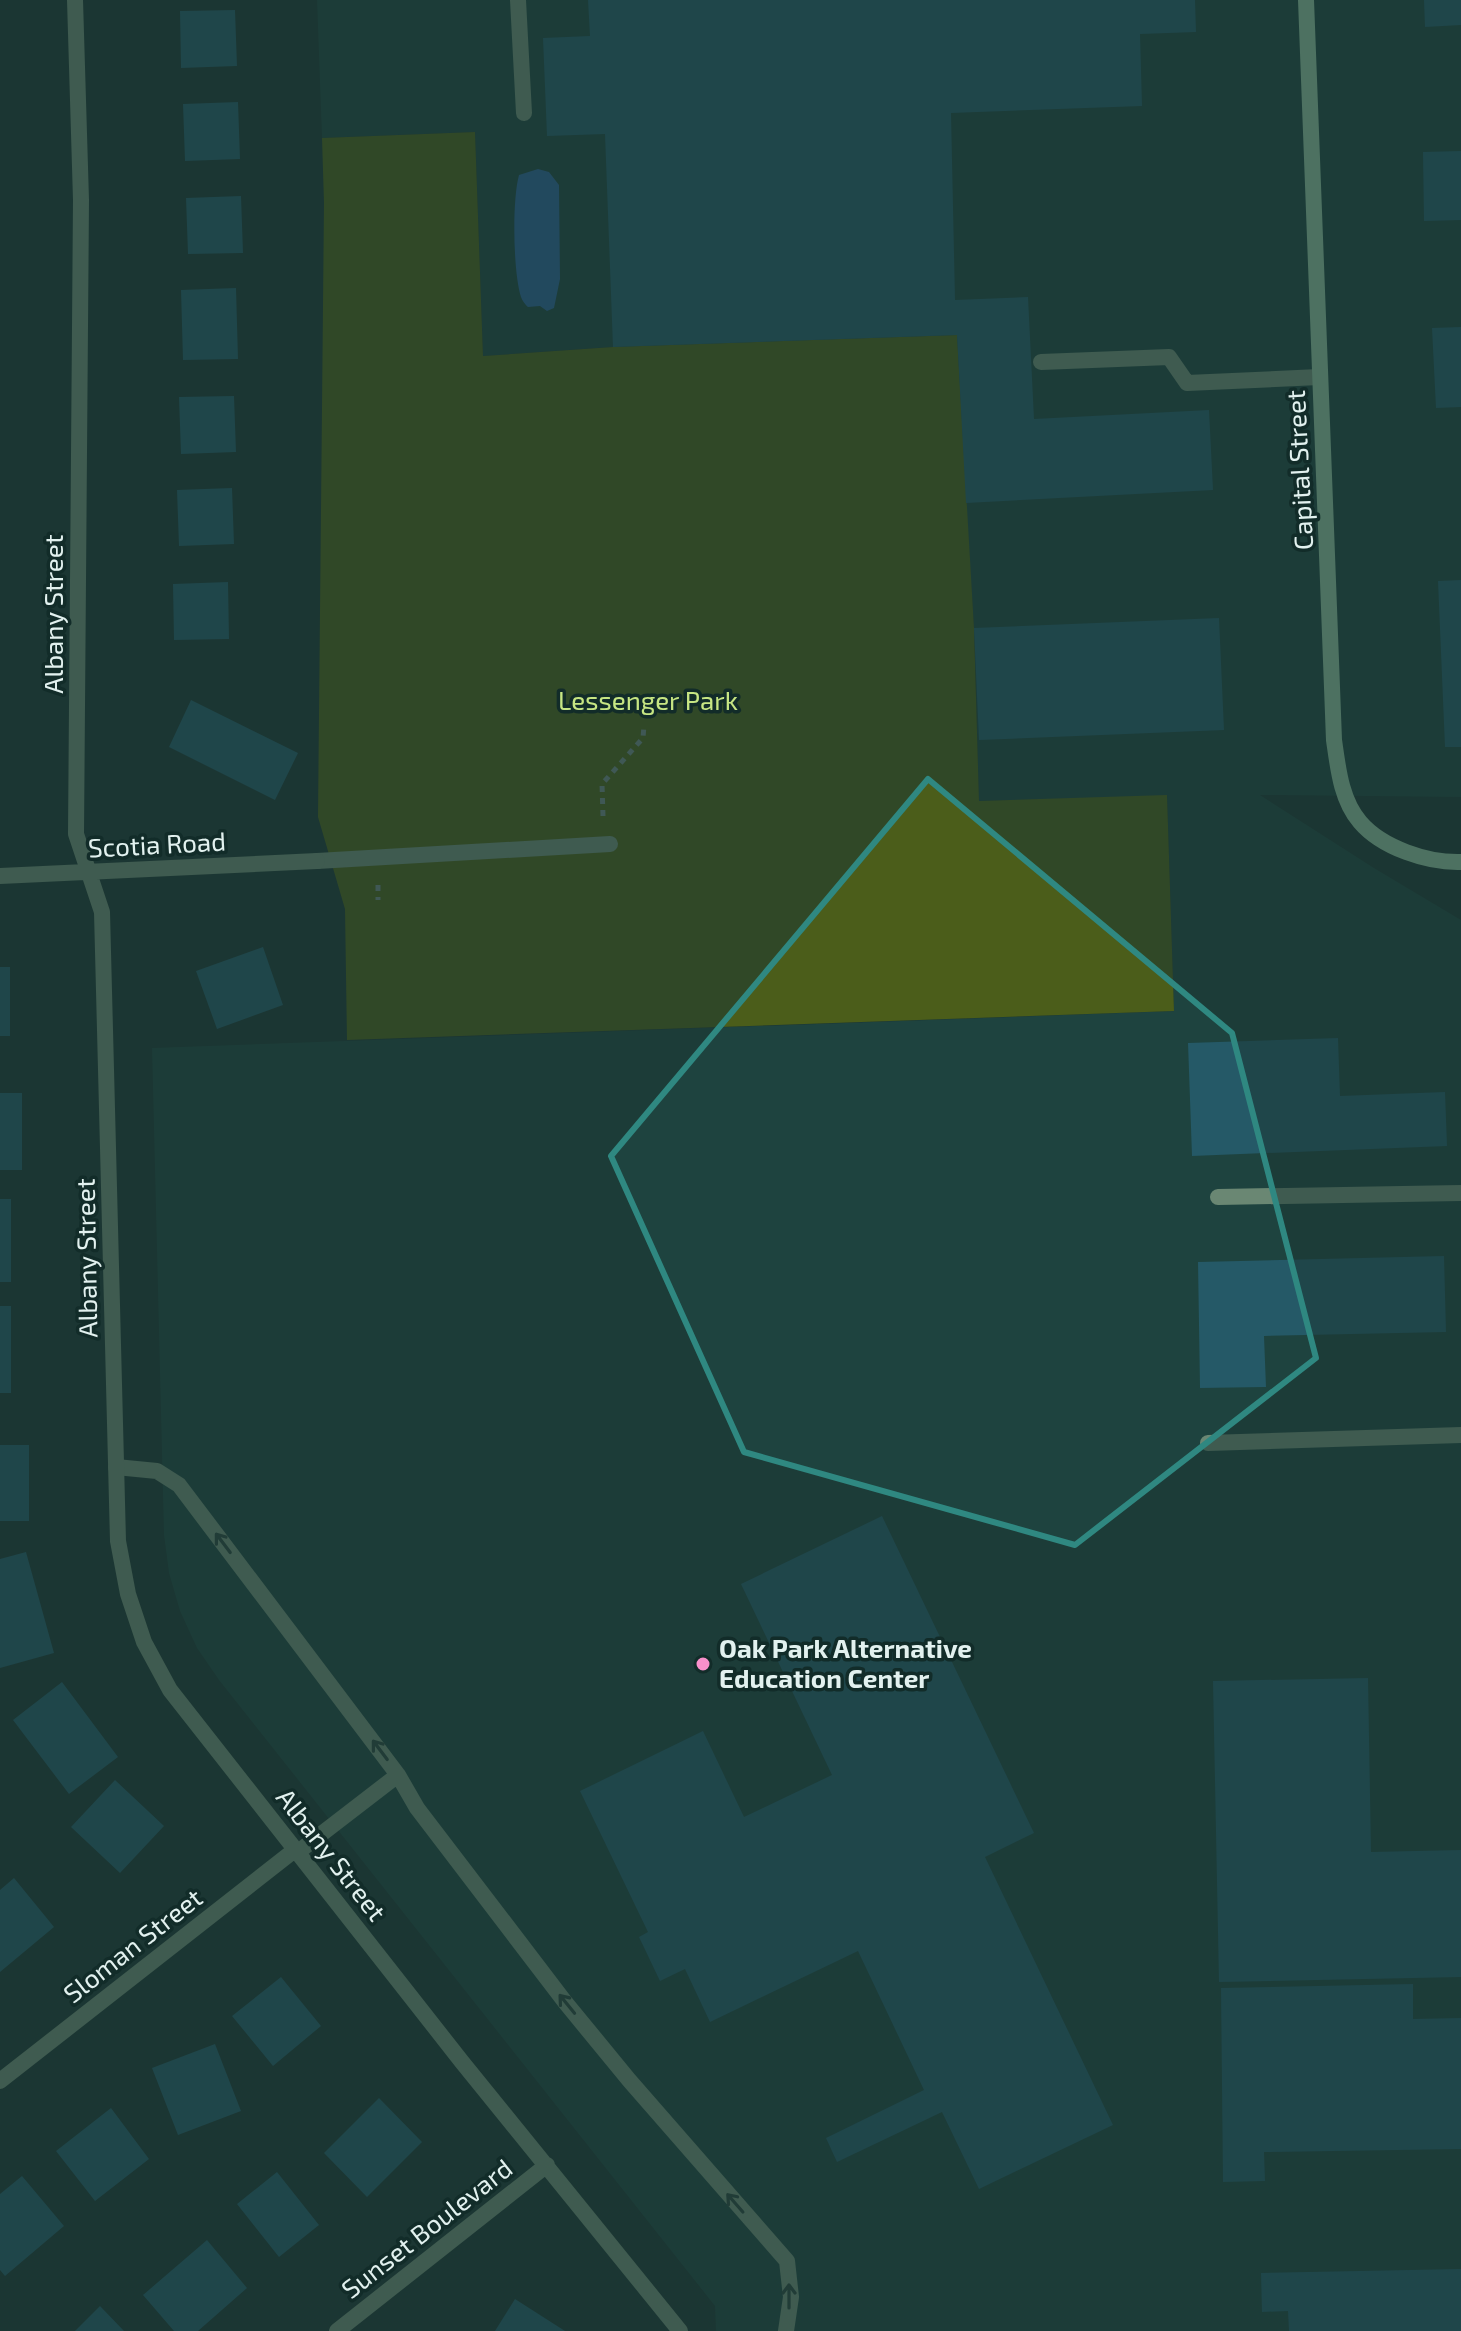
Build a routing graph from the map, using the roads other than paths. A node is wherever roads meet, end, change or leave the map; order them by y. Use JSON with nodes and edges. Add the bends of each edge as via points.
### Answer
{"nodes":[{"id":1,"x":75,"y":0,"type":"edge"},
{"id":2,"x":518,"y":0,"type":"edge"},
{"id":3,"x":1306,"y":0,"type":"edge"},
{"id":4,"x":524,"y":113,"type":"dead end"},
{"id":5,"x":1041,"y":362,"type":"dead end"},
{"id":6,"x":1319,"y":377,"type":"junction"},
{"id":7,"x":607,"y":844,"type":"road end"},
{"id":8,"x":1461,"y":862,"type":"edge"},
{"id":9,"x":90,"y":873,"type":"junction"},
{"id":10,"x":0,"y":876,"type":"edge"},
{"id":11,"x":1461,"y":1193,"type":"edge"},
{"id":12,"x":1218,"y":1197,"type":"dead end"},
{"id":13,"x":1461,"y":1435,"type":"edge"},
{"id":14,"x":1208,"y":1443,"type":"dead end"},
{"id":15,"x":116,"y":1467,"type":"junction"},
{"id":16,"x":398,"y":1775,"type":"junction"},
{"id":17,"x":297,"y":1850,"type":"junction"},
{"id":18,"x":0,"y":2081,"type":"edge"},
{"id":19,"x":547,"y":2165,"type":"junction"},
{"id":20,"x":337,"y":2331,"type":"edge"},
{"id":21,"x":680,"y":2331,"type":"edge"},
{"id":22,"x":786,"y":2331,"type":"edge"}],
"edges":[{"from":1,"to":9,"type":"street","name":"Albany Street","via":[[81,200],[76,834]]},
{"from":2,"to":4,"type":"street"},
{"from":3,"to":6,"type":"street","name":"Capital Street"},
{"from":5,"to":6,"type":"street","via":[[1169,357],[1187,383]]},
{"from":6,"to":8,"type":"street","name":"Capital Street","via":[[1338,769],[1360,823],[1408,853]]},
{"from":7,"to":9,"type":"street","name":"Scotia Road"},
{"from":9,"to":10,"type":"street","name":"Scotia Road"},
{"from":9,"to":15,"type":"street","name":"Albany Street","via":[[102,912]]},
{"from":11,"to":12,"type":"street"},
{"from":13,"to":14,"type":"street"},
{"from":16,"to":15,"type":"street","one_way":true,"via":[[179,1485],[157,1471]]},
{"from":15,"to":17,"type":"street","name":"Albany Street","via":[[118,1541],[144,1642],[170,1690]]},
{"from":16,"to":17,"type":"street","name":"Sloman Street"},
{"from":22,"to":16,"type":"street","one_way":true,"via":[[791,2297],[787,2261],[565,2002],[417,1808]]},
{"from":17,"to":18,"type":"street","name":"Sloman Street"},
{"from":17,"to":19,"type":"street","name":"Albany Street"},
{"from":19,"to":20,"type":"street","name":"Sunset Boulevard"},
{"from":19,"to":21,"type":"street","name":"Albany Street"}]}
